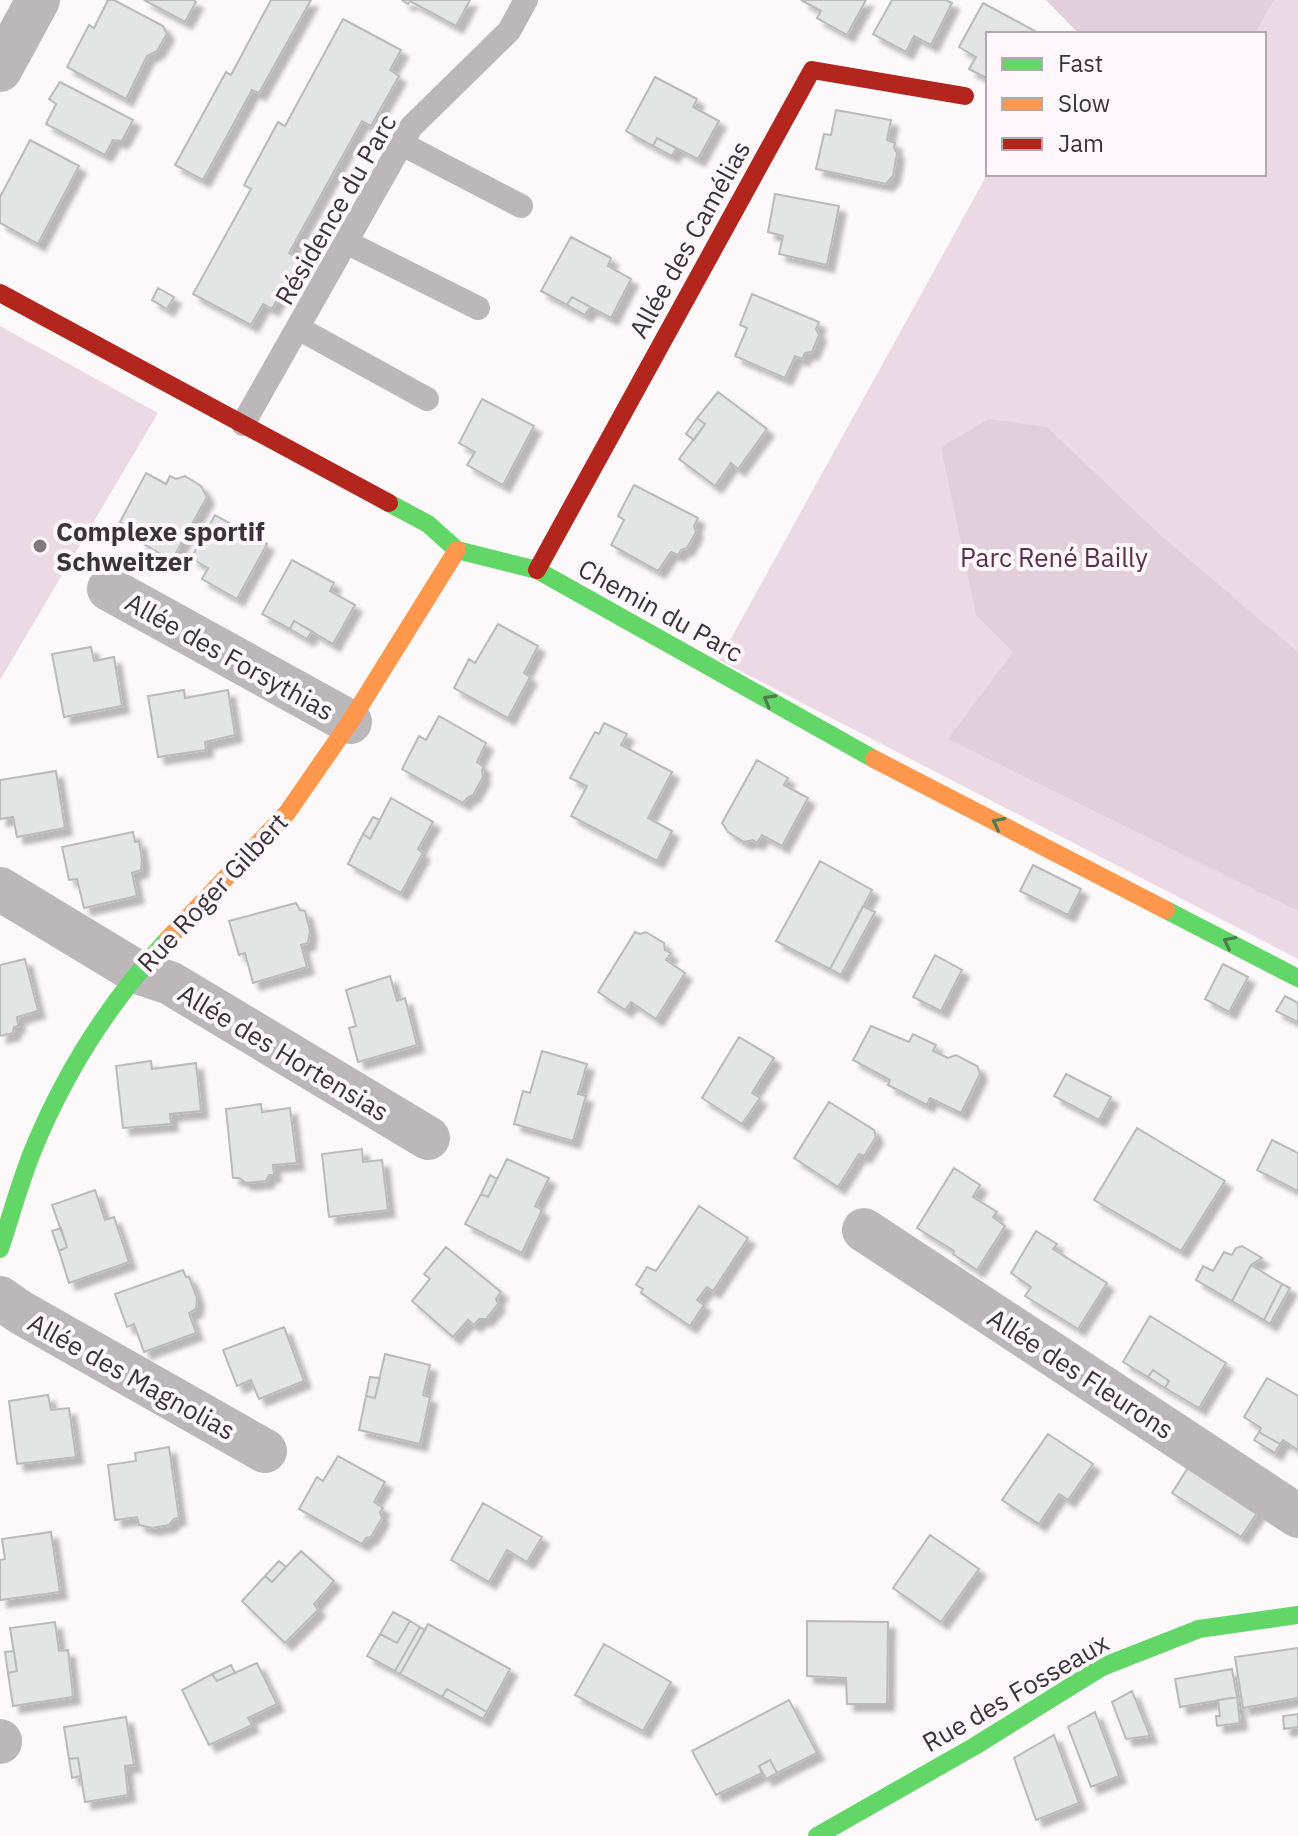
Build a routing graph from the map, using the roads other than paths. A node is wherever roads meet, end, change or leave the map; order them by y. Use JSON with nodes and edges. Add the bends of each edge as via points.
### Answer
{"nodes":[{"id":1,"x":38,"y":0,"type":"edge"},
{"id":2,"x":526,"y":0,"type":"edge"},
{"id":3,"x":0,"y":70,"type":"edge"},
{"id":4,"x":965,"y":96,"type":"dead end"},
{"id":5,"x":402,"y":144,"type":"junction"},
{"id":6,"x":521,"y":206,"type":"dead end"},
{"id":7,"x":346,"y":242,"type":"junction"},
{"id":8,"x":0,"y":293,"type":"edge"},
{"id":9,"x":478,"y":308,"type":"dead end"},
{"id":10,"x":298,"y":328,"type":"junction"},
{"id":11,"x":427,"y":399,"type":"dead end"},
{"id":12,"x":243,"y":424,"type":"junction"},
{"id":13,"x":457,"y":550,"type":"junction"},
{"id":14,"x":537,"y":570,"type":"junction"},
{"id":15,"x":109,"y":589,"type":"dead end"},
{"id":16,"x":350,"y":722,"type":"junction"},
{"id":17,"x":0,"y":889,"type":"edge"},
{"id":18,"x":137,"y":972,"type":"junction"},
{"id":19,"x":1298,"y":978,"type":"edge"},
{"id":20,"x":428,"y":1138,"type":"dead end"},
{"id":21,"x":864,"y":1230,"type":"dead end"},
{"id":22,"x":0,"y":1249,"type":"edge"},
{"id":23,"x":0,"y":1298,"type":"edge"},
{"id":24,"x":265,"y":1451,"type":"dead end"},
{"id":25,"x":1298,"y":1516,"type":"edge"},
{"id":26,"x":1298,"y":1615,"type":"edge"},
{"id":27,"x":817,"y":1836,"type":"edge"}],
"edges":[{"from":1,"to":3,"type":"street"},
{"from":2,"to":5,"type":"lane","name":"Résidence du Parc","via":[[509,31],[411,127]]},
{"from":4,"to":14,"type":"street","name":"Allée des Camélias","via":[[812,70]]},
{"from":5,"to":6,"type":"lane"},
{"from":5,"to":7,"type":"lane","name":"Résidence du Parc"},
{"from":7,"to":9,"type":"lane"},
{"from":7,"to":10,"type":"lane","name":"Résidence du Parc"},
{"from":8,"to":12,"type":"street","name":"Chemin du Parc"},
{"from":10,"to":11,"type":"lane"},
{"from":10,"to":12,"type":"lane","name":"Résidence du Parc"},
{"from":12,"to":13,"type":"street","name":"Chemin du Parc","via":[[428,524]]},
{"from":13,"to":14,"type":"street","name":"Chemin du Parc"},
{"from":13,"to":16,"type":"street","name":"Rue Roger Gilbert"},
{"from":19,"to":14,"type":"street","name":"Chemin du Parc","one_way":true,"via":[[870,757]]},
{"from":15,"to":16,"type":"street","name":"Allée des Forsythias"},
{"from":16,"to":18,"type":"street","name":"Rue Roger Gilbert","via":[[287,813]]},
{"from":17,"to":18,"type":"street","name":"Allée des Hortensias"},
{"from":18,"to":20,"type":"street","name":"Allée des Hortensias","via":[[170,983]]},
{"from":18,"to":22,"type":"street","name":"Rue Roger Gilbert","via":[[96,1029],[58,1097],[33,1151]]},
{"from":21,"to":25,"type":"street","name":"Allée des Fleurons"},
{"from":23,"to":24,"type":"street","name":"Allée des Magnolias"},
{"from":26,"to":27,"type":"street","name":"Rue des Fosseaux","via":[[1199,1629],[1102,1667]]}]}
